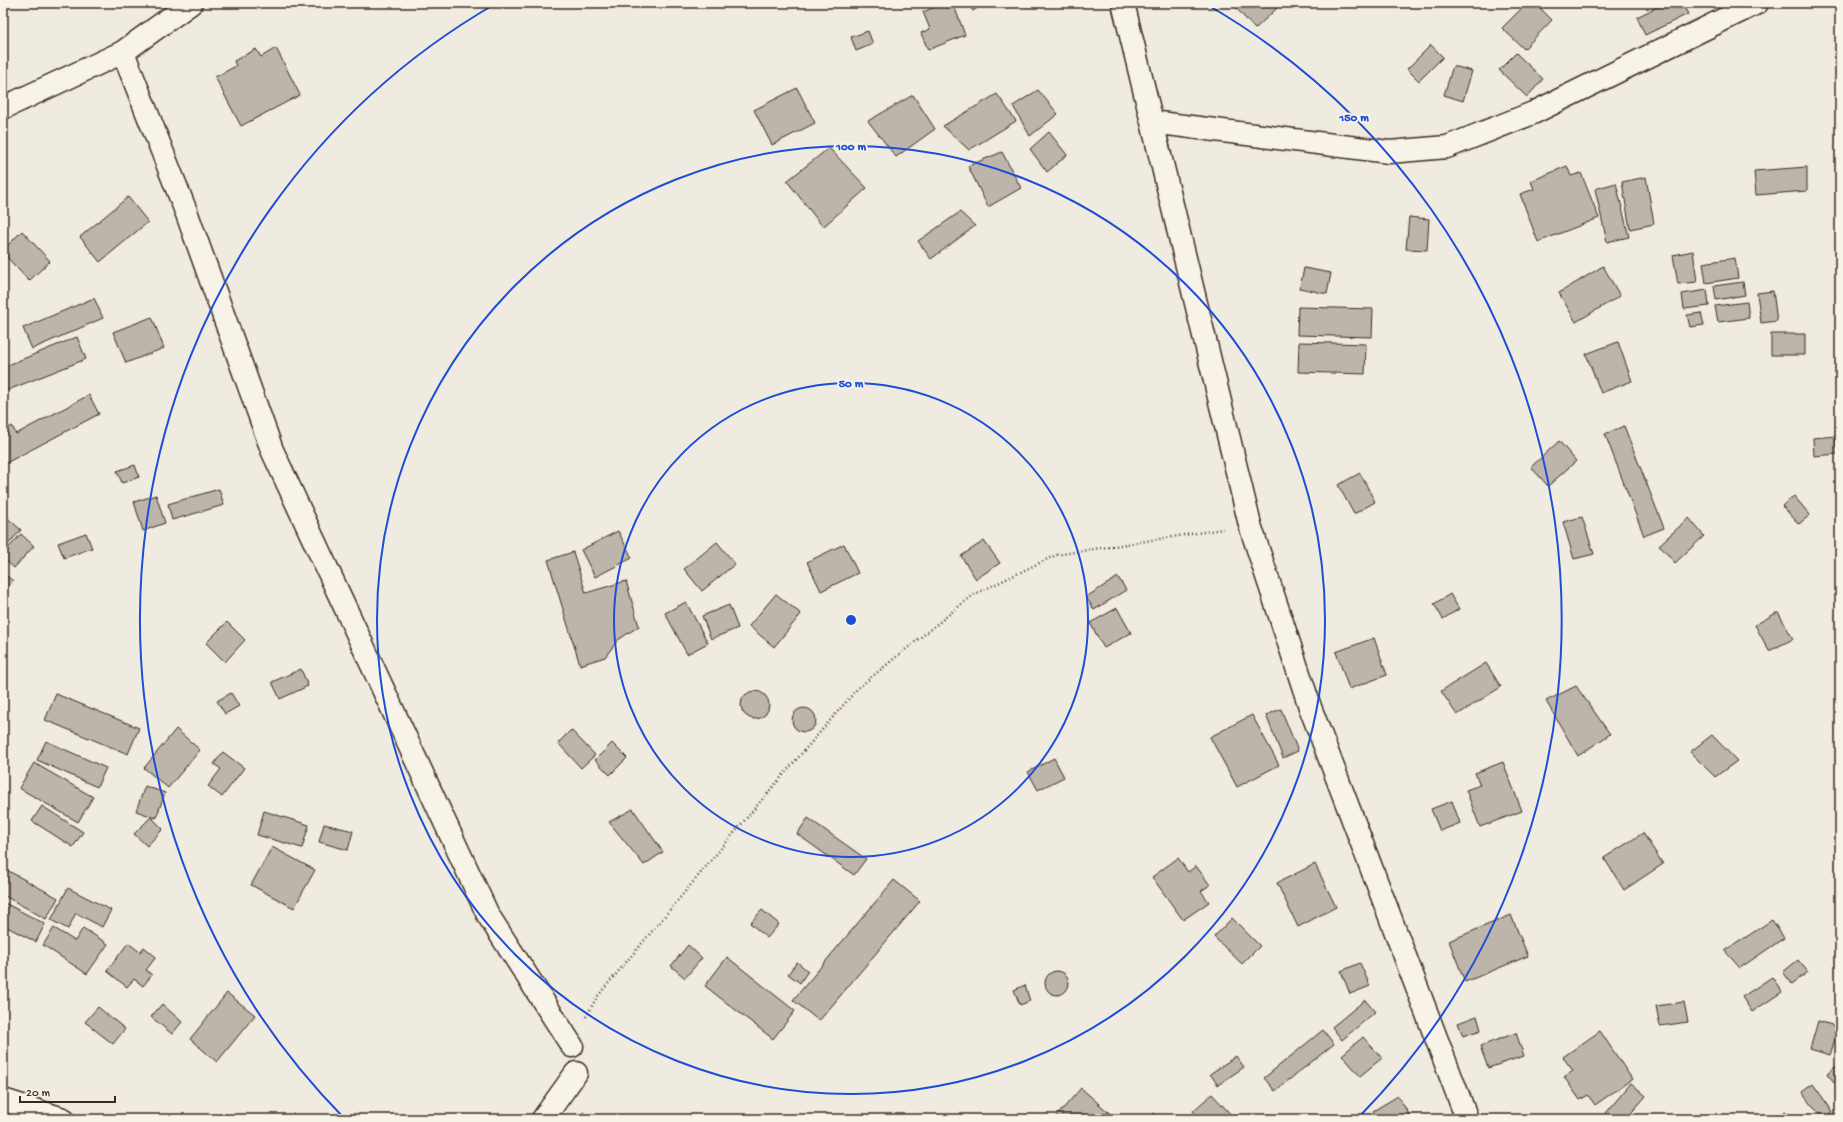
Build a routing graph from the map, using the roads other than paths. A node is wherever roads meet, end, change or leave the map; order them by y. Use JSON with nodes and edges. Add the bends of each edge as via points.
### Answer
{"nodes":[{"id":1,"x":191,"y":3,"type":"edge"},
{"id":2,"x":1123,"y":3,"type":"edge"},
{"id":3,"x":1756,"y":3,"type":"edge"},
{"id":4,"x":123,"y":52,"type":"junction"},
{"id":5,"x":3,"y":108,"type":"edge"},
{"id":6,"x":1152,"y":122,"type":"junction"},
{"id":7,"x":572,"y":1046,"type":"road end"},
{"id":8,"x":576,"y":1073,"type":"road end"},
{"id":9,"x":3,"y":1100,"type":"edge"},
{"id":10,"x":63,"y":1119,"type":"edge"},
{"id":11,"x":543,"y":1119,"type":"edge"},
{"id":12,"x":1466,"y":1119,"type":"edge"}],
"edges":[{"from":1,"to":4,"type":"street"},
{"from":2,"to":6,"type":"street"},
{"from":3,"to":6,"type":"street","via":[[1533,113],[1447,147],[1389,152]]},
{"from":4,"to":5,"type":"street"},
{"from":4,"to":7,"type":"street","via":[[187,214],[272,450],[488,916]]},
{"from":6,"to":12,"type":"street","via":[[1250,525],[1310,707]]},
{"from":8,"to":11,"type":"street"},
{"from":9,"to":10,"type":"street"}]}
